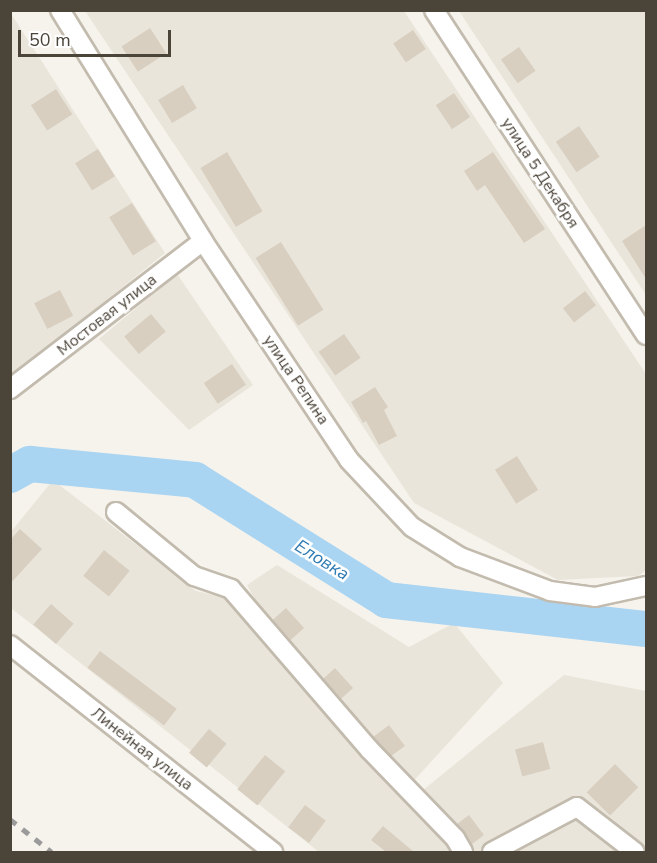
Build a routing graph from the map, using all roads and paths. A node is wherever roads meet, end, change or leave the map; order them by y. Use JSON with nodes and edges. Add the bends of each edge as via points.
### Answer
{"nodes":[{"id":1,"x":60,"y":10,"type":"edge"},
{"id":2,"x":434,"y":10,"type":"edge"},
{"id":3,"x":203,"y":241,"type":"junction"},
{"id":4,"x":646,"y":335,"type":"edge"},
{"id":5,"x":10,"y":389,"type":"edge"},
{"id":6,"x":116,"y":512,"type":"dead end"},
{"id":7,"x":646,"y":586,"type":"edge"},
{"id":8,"x":10,"y":645,"type":"edge"},
{"id":9,"x":273,"y":852,"type":"edge"},
{"id":10,"x":463,"y":852,"type":"edge"},
{"id":11,"x":492,"y":852,"type":"edge"},
{"id":12,"x":635,"y":852,"type":"edge"}],
"edges":[{"from":1,"to":3,"type":"street","name":"улица Репина"},
{"from":2,"to":4,"type":"street","name":"улица 5 Декабря"},
{"from":3,"to":5,"type":"street","name":"Мостовая улица"},
{"from":3,"to":7,"type":"street","name":"улица Репина","via":[[349,460],[412,527],[460,557],[550,591],[595,597]]},
{"from":6,"to":10,"type":"street","via":[[194,576],[231,589],[369,749],[455,838]]},
{"from":8,"to":9,"type":"street","name":"Линейная улица"},
{"from":11,"to":12,"type":"street","via":[[577,807]]}]}
